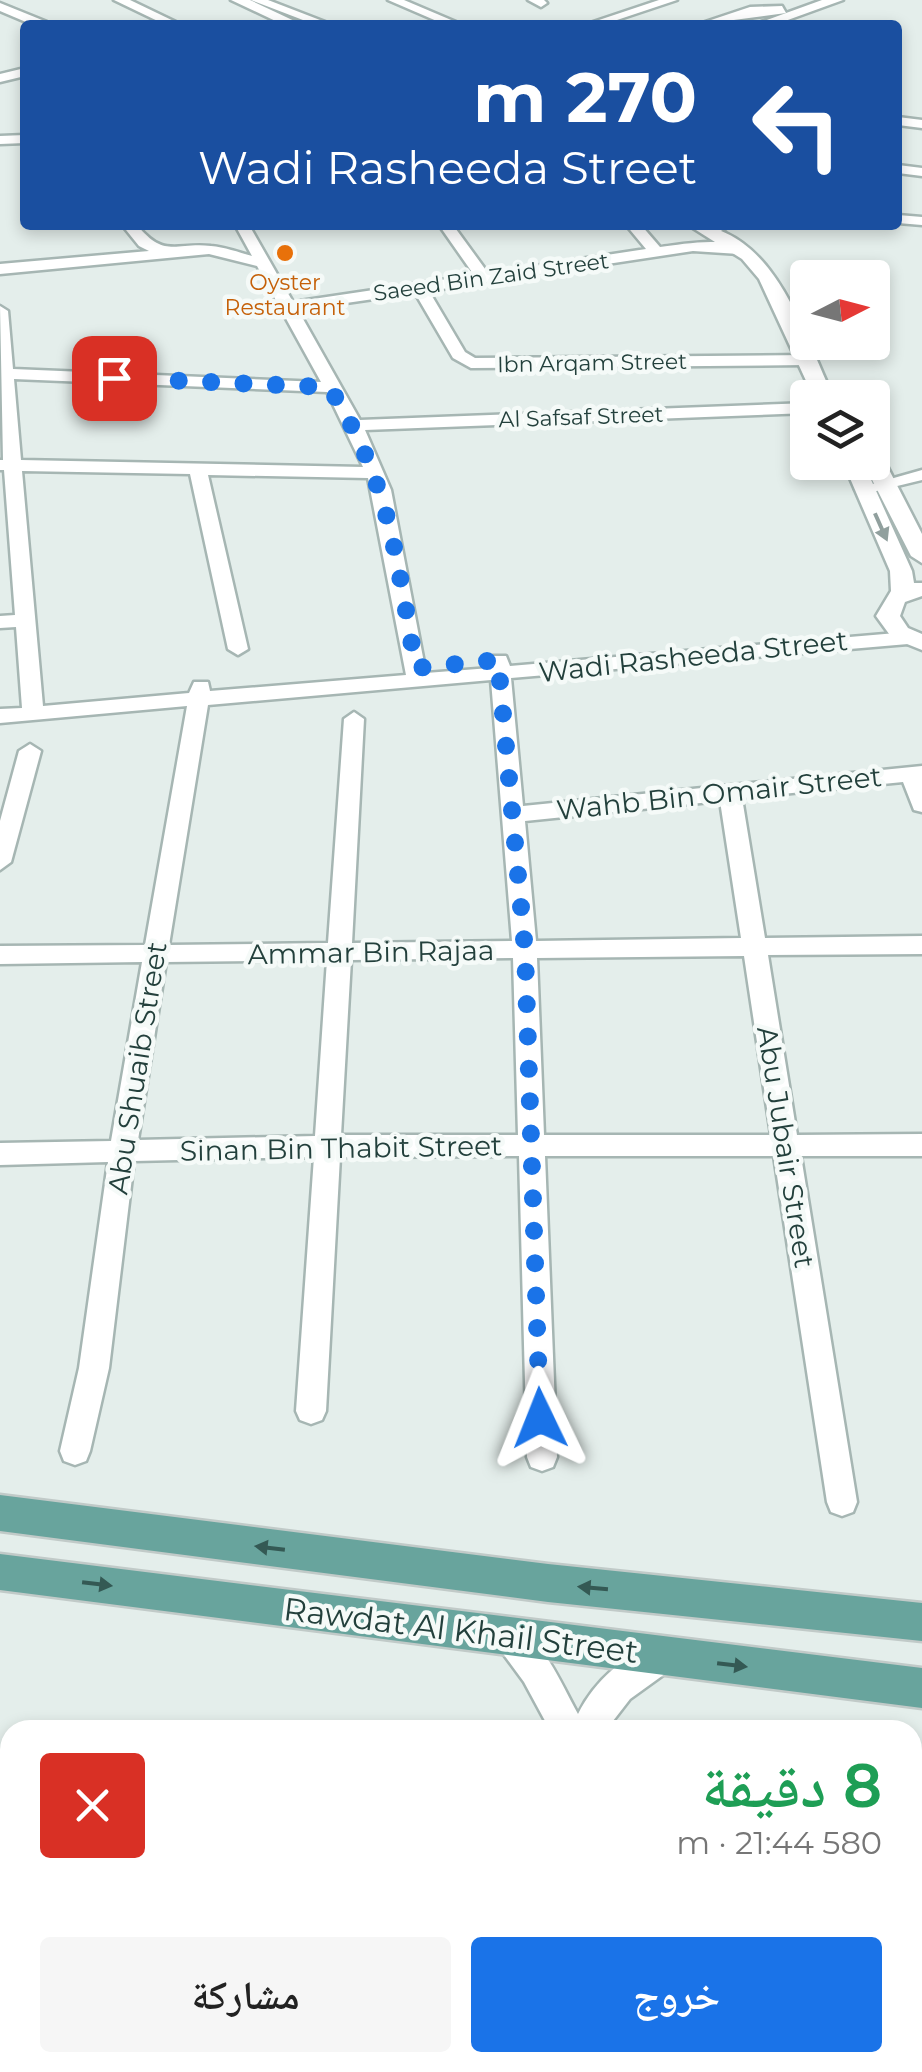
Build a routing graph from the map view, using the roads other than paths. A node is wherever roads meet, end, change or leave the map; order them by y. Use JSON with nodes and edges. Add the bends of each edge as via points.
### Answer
{"nodes":[{"id":1,"x":120,"y":0,"type":"edge"},
{"id":2,"x":257,"y":0,"type":"edge"},
{"id":3,"x":394,"y":0,"type":"edge"},
{"id":4,"x":671,"y":0,"type":"edge"},
{"id":5,"x":811,"y":0,"type":"edge"},
{"id":6,"x":836,"y":0,"type":"edge"},
{"id":7,"x":234,"y":4,"type":"edge"},
{"id":8,"x":0,"y":7,"type":"edge"},
{"id":9,"x":782,"y":10,"type":"junction"},
{"id":10,"x":31,"y":20,"type":"edge"},
{"id":11,"x":165,"y":20,"type":"edge"},
{"id":12,"x":258,"y":20,"type":"edge"},
{"id":13,"x":281,"y":20,"type":"edge"},
{"id":14,"x":313,"y":20,"type":"edge"},
{"id":15,"x":445,"y":20,"type":"edge"},
{"id":16,"x":606,"y":20,"type":"edge"},
{"id":17,"x":718,"y":20,"type":"edge"},
{"id":18,"x":751,"y":20,"type":"edge"},
{"id":19,"x":776,"y":20,"type":"edge"},
{"id":20,"x":129,"y":230,"type":"edge"},
{"id":21,"x":134,"y":230,"type":"edge"},
{"id":22,"x":239,"y":230,"type":"edge"},
{"id":23,"x":244,"y":230,"type":"edge"},
{"id":24,"x":450,"y":230,"type":"edge"},
{"id":25,"x":637,"y":230,"type":"edge"},
{"id":26,"x":708,"y":230,"type":"edge"},
{"id":27,"x":715,"y":230,"type":"edge"},
{"id":28,"x":717,"y":230,"type":"edge"},
{"id":29,"x":693,"y":247,"type":"junction"},
{"id":30,"x":209,"y":250,"type":"junction"},
{"id":31,"x":739,"y":250,"type":"junction"},
{"id":32,"x":657,"y":252,"type":"junction"},
{"id":33,"x":167,"y":254,"type":"junction"},
{"id":34,"x":103,"y":260,"type":"junction"},
{"id":35,"x":260,"y":262,"type":"junction"},
{"id":36,"x":0,"y":269,"type":"edge"},
{"id":37,"x":484,"y":278,"type":"junction"},
{"id":38,"x":420,"y":288,"type":"junction"},
{"id":39,"x":790,"y":295,"type":"edge"},
{"id":40,"x":289,"y":308,"type":"junction"},
{"id":41,"x":0,"y":311,"type":"edge"},
{"id":42,"x":790,"y":316,"type":"edge"},
{"id":43,"x":790,"y":352,"type":"edge"},
{"id":44,"x":6,"y":374,"type":"junction"},
{"id":45,"x":329,"y":387,"type":"junction"},
{"id":46,"x":790,"y":409,"type":"edge"},
{"id":47,"x":354,"y":425,"type":"junction"},
{"id":48,"x":7,"y":465,"type":"edge"},
{"id":49,"x":198,"y":470,"type":"junction"},
{"id":50,"x":375,"y":473,"type":"junction"},
{"id":51,"x":922,"y":475,"type":"edge"},
{"id":52,"x":869,"y":480,"type":"edge"},
{"id":53,"x":874,"y":480,"type":"edge"},
{"id":54,"x":875,"y":487,"type":"junction"},
{"id":55,"x":21,"y":542,"type":"junction"},
{"id":56,"x":0,"y":544,"type":"edge"},
{"id":57,"x":922,"y":556,"type":"edge"},
{"id":58,"x":912,"y":591,"type":"edge"},
{"id":59,"x":888,"y":616,"type":"junction"},
{"id":60,"x":25,"y":620,"type":"junction"},
{"id":61,"x":0,"y":622,"type":"edge"},
{"id":62,"x":915,"y":640,"type":"edge"},
{"id":63,"x":238,"y":648,"type":"dead end"},
{"id":64,"x":500,"y":667,"type":"junction"},
{"id":65,"x":416,"y":675,"type":"junction"},
{"id":66,"x":199,"y":693,"type":"junction"},
{"id":67,"x":0,"y":702,"type":"edge"},
{"id":68,"x":33,"y":706,"type":"junction"},
{"id":69,"x":0,"y":716,"type":"edge"},
{"id":70,"x":354,"y":719,"type":"dead end"},
{"id":71,"x":30,"y":751,"type":"dead end"},
{"id":72,"x":917,"y":773,"type":"edge"},
{"id":73,"x":730,"y":793,"type":"junction"},
{"id":74,"x":922,"y":805,"type":"edge"},
{"id":75,"x":516,"y":814,"type":"junction"},
{"id":76,"x":0,"y":862,"type":"edge"},
{"id":77,"x":756,"y":944,"type":"junction"},
{"id":78,"x":922,"y":944,"type":"edge"},
{"id":79,"x":525,"y":950,"type":"junction"},
{"id":80,"x":342,"y":953,"type":"junction"},
{"id":81,"x":155,"y":954,"type":"junction"},
{"id":82,"x":0,"y":955,"type":"edge"},
{"id":83,"x":529,"y":1145,"type":"junction"},
{"id":84,"x":922,"y":1145,"type":"edge"},
{"id":85,"x":329,"y":1146,"type":"junction"},
{"id":86,"x":785,"y":1147,"type":"junction"},
{"id":87,"x":0,"y":1154,"type":"edge"},
{"id":88,"x":122,"y":1154,"type":"junction"},
{"id":89,"x":311,"y":1411,"type":"dead end"},
{"id":90,"x":76,"y":1451,"type":"dead end"},
{"id":91,"x":542,"y":1457,"type":"dead end"},
{"id":92,"x":842,"y":1502,"type":"dead end"},
{"id":93,"x":0,"y":1513,"type":"edge"},
{"id":94,"x":0,"y":1572,"type":"edge"},
{"id":95,"x":922,"y":1622,"type":"edge"},
{"id":96,"x":506,"y":1636,"type":"junction"},
{"id":97,"x":661,"y":1656,"type":"junction"},
{"id":98,"x":922,"y":1688,"type":"edge"},
{"id":99,"x":563,"y":1720,"type":"edge"},
{"id":100,"x":594,"y":1720,"type":"edge"}],
"edges":[{"from":1,"to":11,"type":"street"},
{"from":2,"to":14,"type":"street"},
{"from":3,"to":15,"type":"street"},
{"from":4,"to":16,"type":"street"},
{"from":5,"to":9,"type":"street"},
{"from":6,"to":19,"type":"street"},
{"from":7,"to":12,"type":"street"},
{"from":7,"to":13,"type":"street"},
{"from":8,"to":10,"type":"street"},
{"from":9,"to":17,"type":"street"},
{"from":9,"to":18,"type":"street"},
{"from":20,"to":34,"type":"street","via":[[120,248]]},
{"from":21,"to":33,"type":"street"},
{"from":22,"to":30,"type":"street"},
{"from":23,"to":35,"type":"street"},
{"from":24,"to":37,"type":"street"},
{"from":25,"to":32,"type":"street"},
{"from":26,"to":29,"type":"street"},
{"from":27,"to":31,"type":"street"},
{"from":28,"to":39,"type":"street","via":[[754,248]]},
{"from":29,"to":31,"type":"street","name":"Saeed Bin Zaid Street"},
{"from":29,"to":32,"type":"street","name":"Saeed Bin Zaid Street"},
{"from":30,"to":33,"type":"street"},
{"from":30,"to":35,"type":"street"},
{"from":31,"to":42,"type":"street","via":[[767,278]]},
{"from":32,"to":37,"type":"street","name":"Saeed Bin Zaid Street"},
{"from":33,"to":34,"type":"street"},
{"from":34,"to":36,"type":"street"},
{"from":35,"to":40,"type":"street"},
{"from":37,"to":38,"type":"street","name":"Saeed Bin Zaid Street"},
{"from":38,"to":40,"type":"street","name":"Saeed Bin Zaid Street"},
{"from":38,"to":43,"type":"street","name":"Ibn Arqam Street","via":[[459,355],[471,363]]},
{"from":40,"to":45,"type":"street"},
{"from":41,"to":44,"type":"street"},
{"from":44,"to":45,"type":"street"},
{"from":44,"to":48,"type":"street"},
{"from":45,"to":47,"type":"street"},
{"from":46,"to":47,"type":"street","name":"Al Safsaf Street"},
{"from":47,"to":50,"type":"street"},
{"from":48,"to":49,"type":"street"},
{"from":48,"to":55,"type":"street"},
{"from":49,"to":50,"type":"street"},
{"from":49,"to":63,"type":"street"},
{"from":50,"to":65,"type":"street","via":[[388,510]]},
{"from":51,"to":54,"type":"street"},
{"from":52,"to":54,"type":"street"},
{"from":53,"to":54,"type":"street"},
{"from":54,"to":57,"type":"street"},
{"from":54,"to":58,"type":"street","one_way":true},
{"from":55,"to":56,"type":"street"},
{"from":55,"to":60,"type":"street"},
{"from":58,"to":59,"type":"street","via":[[890,604]]},
{"from":59,"to":62,"type":"street"},
{"from":59,"to":64,"type":"street","name":"Wadi Rasheeda Street","via":[[806,632]]},
{"from":60,"to":61,"type":"street"},
{"from":60,"to":68,"type":"street"},
{"from":62,"to":64,"type":"street","name":"Wadi Rasheeda Street"},
{"from":64,"to":65,"type":"street","name":"Wadi Rasheeda Street"},
{"from":64,"to":75,"type":"street"},
{"from":65,"to":66,"type":"street","name":"Wadi Rasheeda Street"},
{"from":66,"to":68,"type":"street","name":"Wadi Rasheeda Street"},
{"from":66,"to":81,"type":"street","name":"Abu Shuaib Street"},
{"from":67,"to":68,"type":"street","name":"Wadi Rasheeda Street"},
{"from":68,"to":69,"type":"street","name":"Wadi Rasheeda Street"},
{"from":70,"to":80,"type":"street"},
{"from":71,"to":76,"type":"street"},
{"from":72,"to":73,"type":"street","name":"Wahb Bin Omair Street"},
{"from":72,"to":74,"type":"street"},
{"from":73,"to":75,"type":"street","name":"Wahb Bin Omair Street"},
{"from":73,"to":77,"type":"street","name":"Abu Jubair Street"},
{"from":75,"to":79,"type":"street"},
{"from":77,"to":78,"type":"street","name":"Ammar Bin Rajaa"},
{"from":77,"to":79,"type":"street","name":"Ammar Bin Rajaa"},
{"from":77,"to":86,"type":"street","name":"Abu Jubair Street"},
{"from":79,"to":80,"type":"street","name":"Ammar Bin Rajaa"},
{"from":79,"to":83,"type":"street"},
{"from":80,"to":81,"type":"street","name":"Ammar Bin Rajaa"},
{"from":80,"to":85,"type":"street"},
{"from":81,"to":82,"type":"street","name":"Ammar Bin Rajaa"},
{"from":81,"to":88,"type":"street","name":"Abu Shuaib Street"},
{"from":83,"to":85,"type":"street","name":"Sinan Bin Thabit Street"},
{"from":83,"to":86,"type":"street","name":"Sinan Bin Thabit Street"},
{"from":83,"to":91,"type":"street"},
{"from":84,"to":86,"type":"street","name":"Sinan Bin Thabit Street"},
{"from":85,"to":88,"type":"street","name":"Sinan Bin Thabit Street"},
{"from":85,"to":89,"type":"street"},
{"from":86,"to":92,"type":"street","name":"Abu Jubair Street"},
{"from":87,"to":88,"type":"street","name":"Sinan Bin Thabit Street"},
{"from":88,"to":90,"type":"street","name":"Abu Shuaib Street","via":[[94,1368]]},
{"from":95,"to":93,"type":"main road","name":"Rawdat Al Khail Street","one_way":true,"via":[[528,1581]]},
{"from":94,"to":96,"type":"main road","name":"Rawdat Al Khail Street","one_way":true},
{"from":96,"to":97,"type":"main road","name":"Rawdat Al Khail Street"},
{"from":96,"to":99,"type":"street","via":[[536,1670]]},
{"from":97,"to":98,"type":"main road","name":"Rawdat Al Khail Street","one_way":true},
{"from":97,"to":100,"type":"street","via":[[633,1672]]}]}
